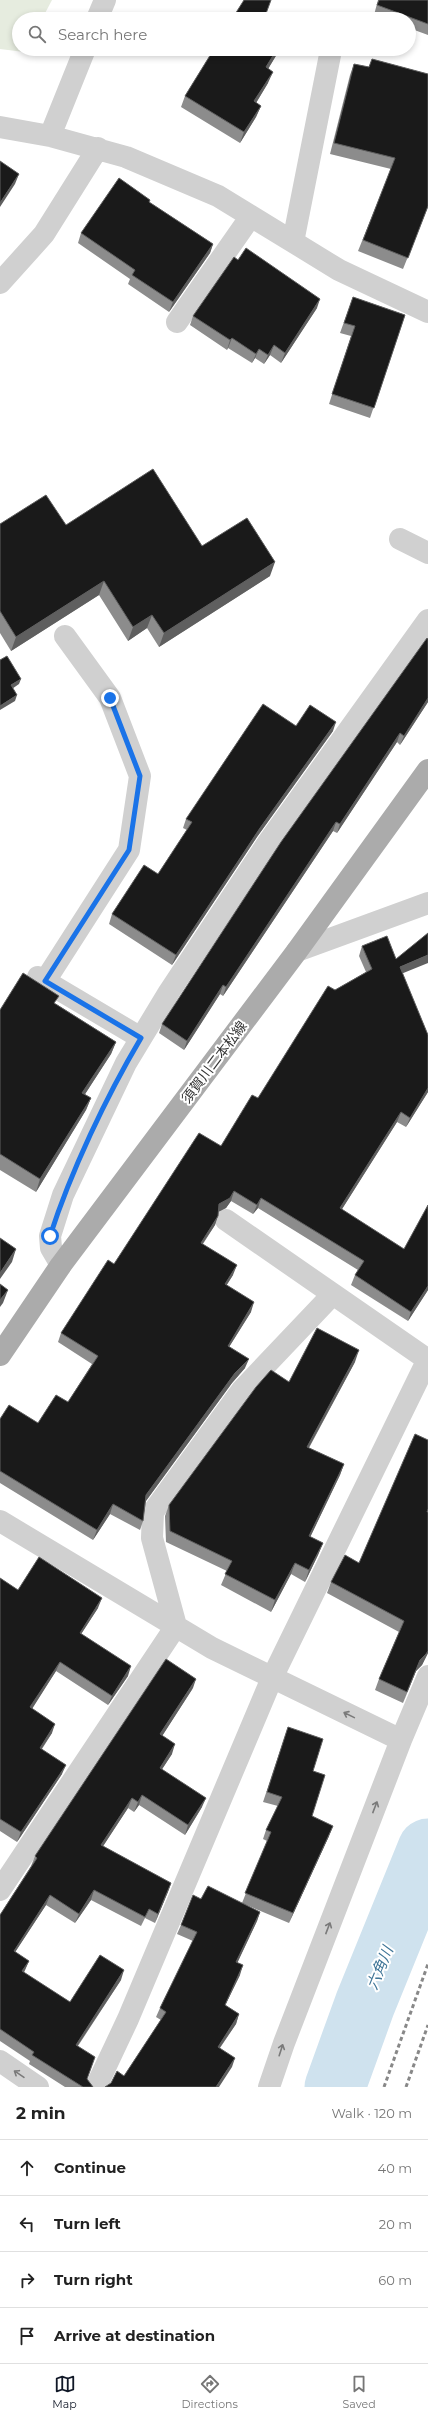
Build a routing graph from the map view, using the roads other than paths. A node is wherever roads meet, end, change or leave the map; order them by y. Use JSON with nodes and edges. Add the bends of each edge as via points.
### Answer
{"nodes":[{"id":1,"x":105,"y":0,"type":"edge"},
{"id":2,"x":100,"y":12,"type":"edge"},
{"id":3,"x":82,"y":56,"type":"edge"},
{"id":4,"x":330,"y":56,"type":"edge"},
{"id":5,"x":0,"y":127,"type":"edge"},
{"id":6,"x":50,"y":136,"type":"junction"},
{"id":7,"x":98,"y":148,"type":"junction"},
{"id":8,"x":251,"y":216,"type":"junction"},
{"id":9,"x":293,"y":242,"type":"junction"},
{"id":10,"x":0,"y":283,"type":"edge"},
{"id":11,"x":428,"y":312,"type":"edge"},
{"id":12,"x":177,"y":322,"type":"dead end"},
{"id":13,"x":400,"y":539,"type":"dead end"},
{"id":14,"x":428,"y":553,"type":"edge"},
{"id":15,"x":428,"y":620,"type":"edge"},
{"id":16,"x":65,"y":636,"type":"dead end"},
{"id":17,"x":428,"y":770,"type":"edge"},
{"id":18,"x":428,"y":903,"type":"edge"},
{"id":19,"x":297,"y":951,"type":"junction"},
{"id":20,"x":141,"y":1038,"type":"junction"},
{"id":21,"x":226,"y":1220,"type":"dead end"},
{"id":22,"x":61,"y":1265,"type":"junction"},
{"id":23,"x":333,"y":1294,"type":"junction"},
{"id":24,"x":0,"y":1355,"type":"edge"},
{"id":25,"x":428,"y":1360,"type":"edge"},
{"id":26,"x":0,"y":1521,"type":"edge"},
{"id":27,"x":176,"y":1626,"type":"junction"},
{"id":28,"x":428,"y":1676,"type":"edge"},
{"id":29,"x":272,"y":1678,"type":"junction"},
{"id":30,"x":400,"y":1740,"type":"junction"},
{"id":31,"x":0,"y":1890,"type":"edge"},
{"id":32,"x":0,"y":2061,"type":"edge"},
{"id":33,"x":38,"y":2087,"type":"edge"},
{"id":34,"x":96,"y":2087,"type":"edge"},
{"id":35,"x":269,"y":2087,"type":"edge"}],
"edges":[{"from":1,"to":2,"type":"street"},
{"from":3,"to":6,"type":"street"},
{"from":4,"to":9,"type":"street"},
{"from":5,"to":6,"type":"street"},
{"from":6,"to":7,"type":"street"},
{"from":7,"to":8,"type":"street","via":[[126,157],[218,196]]},
{"from":7,"to":10,"type":"street","via":[[44,234]]},
{"from":8,"to":9,"type":"street"},
{"from":8,"to":12,"type":"street"},
{"from":9,"to":11,"type":"street","via":[[339,270]]},
{"from":13,"to":14,"type":"street"},
{"from":15,"to":20,"type":"street","via":[[267,844],[168,992]]},
{"from":16,"to":20,"type":"street","via":[[110,698],[140,776],[129,850],[41,979]]},
{"from":17,"to":19,"type":"main road","name":"須賀川二本松線"},
{"from":18,"to":19,"type":"street"},
{"from":19,"to":22,"type":"main road","name":"須賀川二本松線"},
{"from":20,"to":22,"type":"street","via":[[126,1063],[63,1195],[50,1236],[51,1248]]},
{"from":21,"to":23,"type":"street"},
{"from":22,"to":24,"type":"main road","name":"須賀川二本松線"},
{"from":23,"to":25,"type":"street"},
{"from":23,"to":27,"type":"street","via":[[242,1390],[153,1512],[152,1538]]},
{"from":25,"to":29,"type":"street"},
{"from":26,"to":27,"type":"street"},
{"from":27,"to":29,"type":"street","via":[[212,1648]]},
{"from":27,"to":31,"type":"street"},
{"from":28,"to":30,"type":"street"},
{"from":30,"to":29,"type":"street","one_way":true},
{"from":29,"to":34,"type":"street","via":[[128,2019]]},
{"from":35,"to":30,"type":"street","one_way":true},
{"from":33,"to":32,"type":"street","one_way":true}]}
